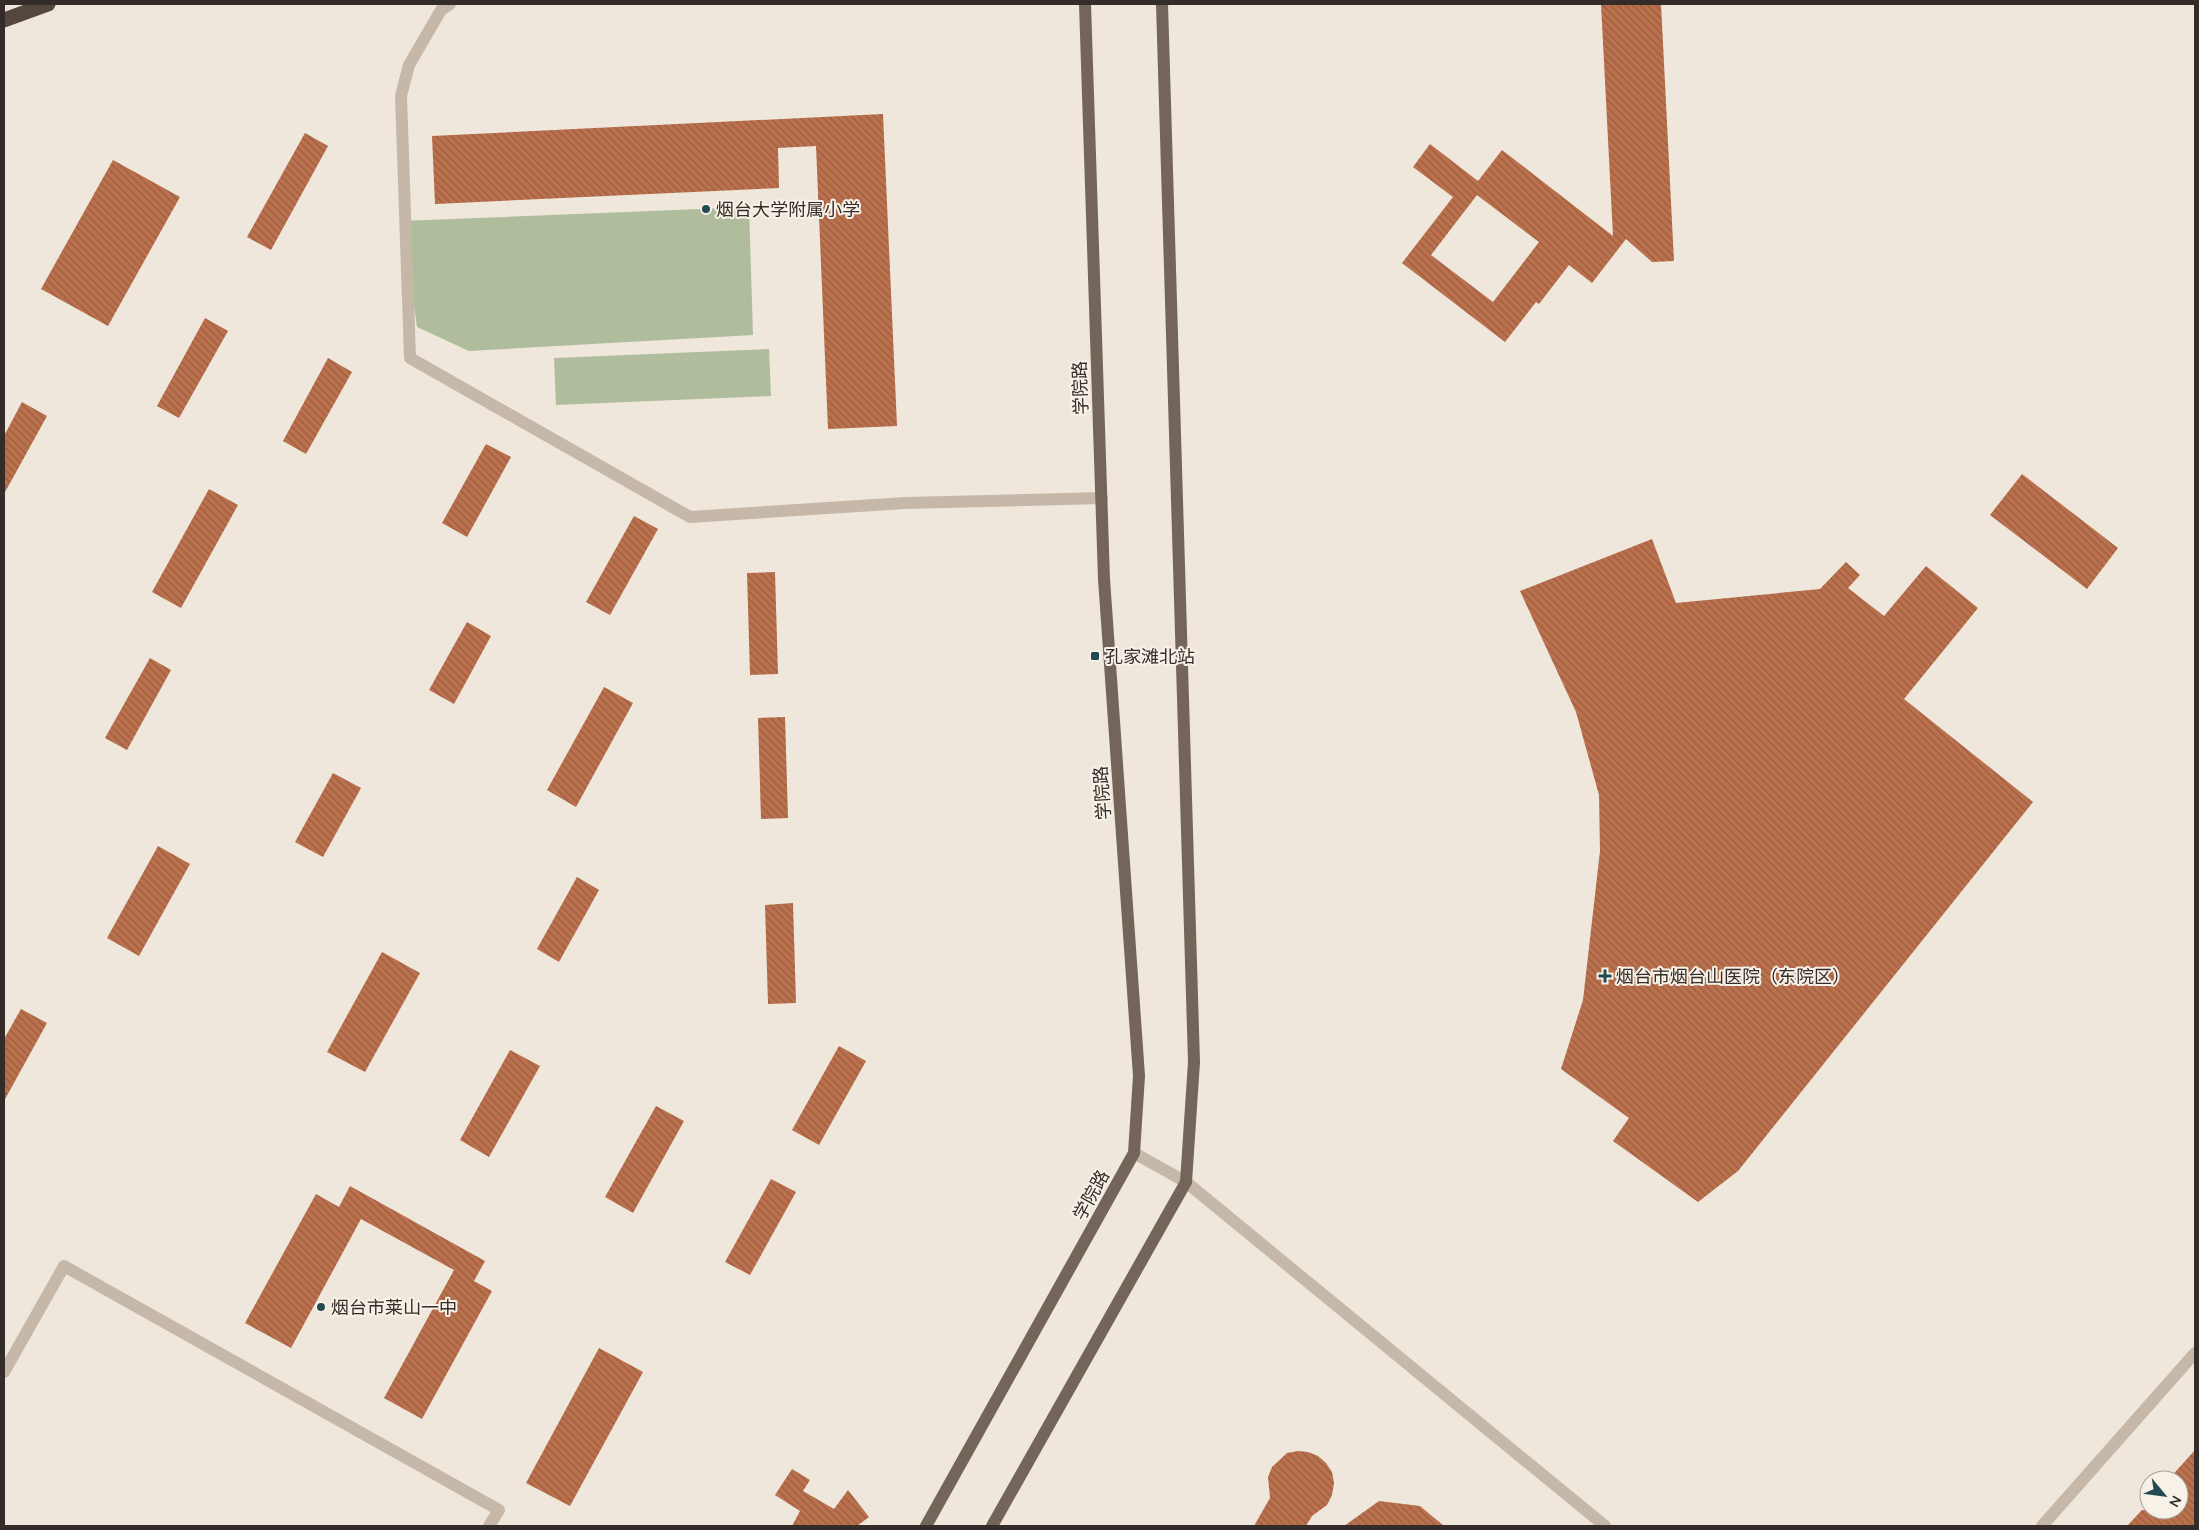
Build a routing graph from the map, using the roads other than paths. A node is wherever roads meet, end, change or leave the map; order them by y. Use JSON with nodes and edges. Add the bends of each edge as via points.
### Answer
{"nodes":[{"id":1,"x":48,"y":4,"type":"edge"},
{"id":2,"x":450,"y":4,"type":"edge"},
{"id":3,"x":1085,"y":4,"type":"edge"},
{"id":4,"x":1162,"y":4,"type":"edge"},
{"id":5,"x":4,"y":20,"type":"edge"},
{"id":6,"x":1102,"y":498,"type":"junction"},
{"id":7,"x":1134,"y":1153,"type":"junction"},
{"id":8,"x":1186,"y":1182,"type":"junction"},
{"id":9,"x":2195,"y":1354,"type":"edge"},
{"id":10,"x":4,"y":1372,"type":"edge"},
{"id":11,"x":489,"y":1526,"type":"edge"},
{"id":12,"x":926,"y":1526,"type":"edge"},
{"id":13,"x":992,"y":1526,"type":"edge"},
{"id":14,"x":1605,"y":1526,"type":"edge"},
{"id":15,"x":2042,"y":1526,"type":"edge"}],
"edges":[{"from":1,"to":5,"type":"highway"},
{"from":2,"to":6,"type":"street","via":[[441,10],[409,65],[400,96],[410,358],[690,517],[905,503]]},
{"from":3,"to":6,"type":"main road","name":"学院路"},
{"from":4,"to":8,"type":"main road","via":[[1194,1062]]},
{"from":6,"to":7,"type":"main road","name":"学院路","via":[[1105,589],[1139,1076]]},
{"from":7,"to":8,"type":"street"},
{"from":7,"to":12,"type":"main road","name":"学院路"},
{"from":8,"to":13,"type":"main road"},
{"from":8,"to":14,"type":"street"},
{"from":9,"to":15,"type":"street"},
{"from":10,"to":11,"type":"street","via":[[64,1266],[498,1510]]}]}
